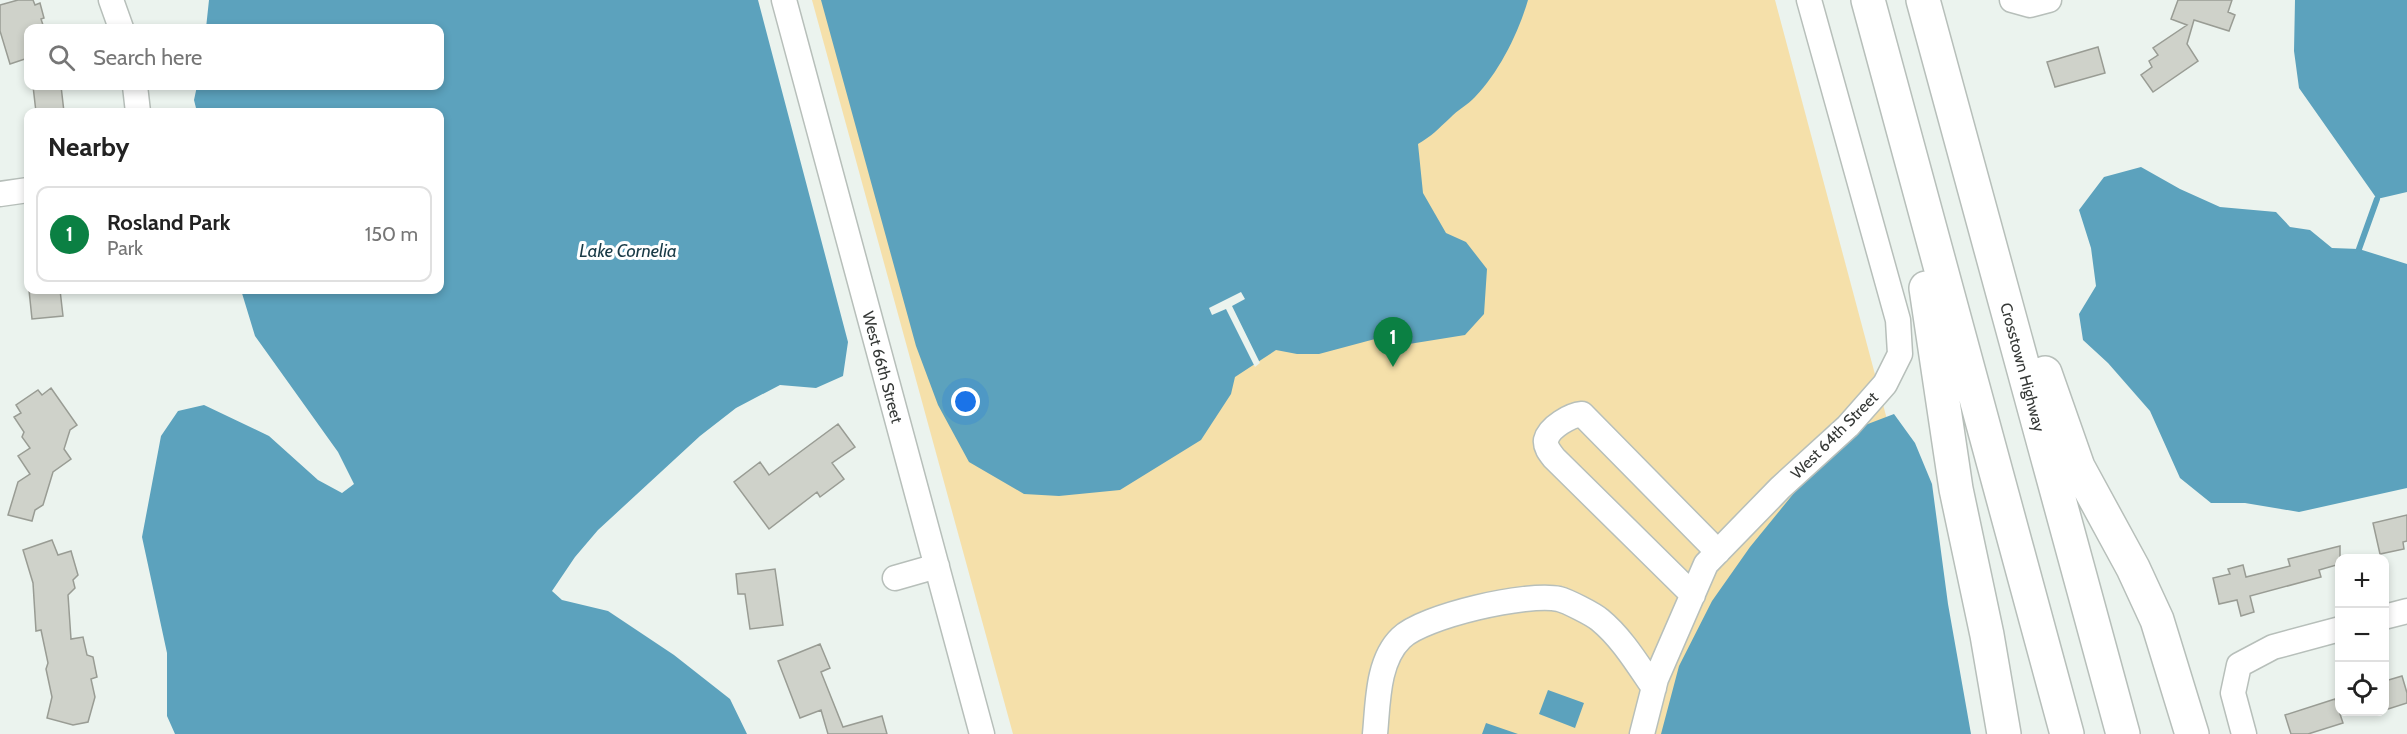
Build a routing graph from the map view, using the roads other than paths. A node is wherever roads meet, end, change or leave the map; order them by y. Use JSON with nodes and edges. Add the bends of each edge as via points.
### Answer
{"nodes":[{"id":1,"x":111,"y":0,"type":"edge"},
{"id":2,"x":784,"y":0,"type":"edge"},
{"id":3,"x":1809,"y":0,"type":"edge"},
{"id":4,"x":1868,"y":0,"type":"edge"},
{"id":5,"x":1923,"y":0,"type":"edge"},
{"id":6,"x":2013,"y":0,"type":"edge"},
{"id":7,"x":2049,"y":0,"type":"edge"},
{"id":8,"x":120,"y":24,"type":"edge"},
{"id":9,"x":135,"y":90,"type":"edge"},
{"id":10,"x":138,"y":108,"type":"edge"},
{"id":11,"x":1953,"y":114,"type":"junction"},
{"id":12,"x":1900,"y":120,"type":"junction"},
{"id":13,"x":24,"y":191,"type":"edge"},
{"id":14,"x":0,"y":194,"type":"edge"},
{"id":15,"x":1718,"y":552,"type":"junction"},
{"id":16,"x":937,"y":566,"type":"junction"},
{"id":17,"x":895,"y":578,"type":"dead end"},
{"id":18,"x":1693,"y":595,"type":"junction"},
{"id":19,"x":2407,"y":611,"type":"edge"},
{"id":20,"x":2389,"y":616,"type":"edge"},
{"id":21,"x":2335,"y":630,"type":"edge"},
{"id":22,"x":1654,"y":688,"type":"junction"},
{"id":23,"x":982,"y":734,"type":"edge"},
{"id":24,"x":1375,"y":734,"type":"edge"},
{"id":25,"x":1642,"y":734,"type":"edge"},
{"id":26,"x":2004,"y":734,"type":"edge"},
{"id":27,"x":2067,"y":734,"type":"edge"},
{"id":28,"x":2123,"y":734,"type":"edge"},
{"id":29,"x":2192,"y":734,"type":"edge"},
{"id":30,"x":2244,"y":734,"type":"edge"}],
"edges":[{"from":1,"to":8,"type":"street"},
{"from":2,"to":16,"type":"street","name":"West 66th Street"},
{"from":3,"to":15,"type":"street","name":"West 64th Street","via":[[1898,320],[1900,354],[1885,384],[1848,426]]},
{"from":4,"to":12,"type":"highway"},
{"from":5,"to":11,"type":"highway","name":"Crosstown Highway"},
{"from":6,"to":7,"type":"street","via":[[2030,5]]},
{"from":9,"to":10,"type":"street"},
{"from":11,"to":28,"type":"highway","name":"Crosstown Highway"},
{"from":11,"to":29,"type":"highway","via":[[2078,467],[2157,620]]},
{"from":12,"to":26,"type":"highway","via":[[1956,489]]},
{"from":12,"to":27,"type":"highway"},
{"from":13,"to":14,"type":"street"},
{"from":15,"to":18,"type":"street","name":"West 64th Street","via":[[1706,564]]},
{"from":15,"to":18,"type":"street","via":[[1582,414],[1570,416],[1550,433],[1547,449],[1554,458]]},
{"from":16,"to":17,"type":"street"},
{"from":16,"to":23,"type":"street","name":"West 66th Street"},
{"from":18,"to":22,"type":"street","name":"West 64th Street"},
{"from":19,"to":20,"type":"street"},
{"from":21,"to":30,"type":"street","via":[[2273,647],[2239,665],[2233,693]]},
{"from":22,"to":24,"type":"street","via":[[1599,619],[1559,599],[1511,600],[1467,609],[1401,638],[1387,660]]},
{"from":22,"to":25,"type":"street","name":"West 64th Street"}]}
